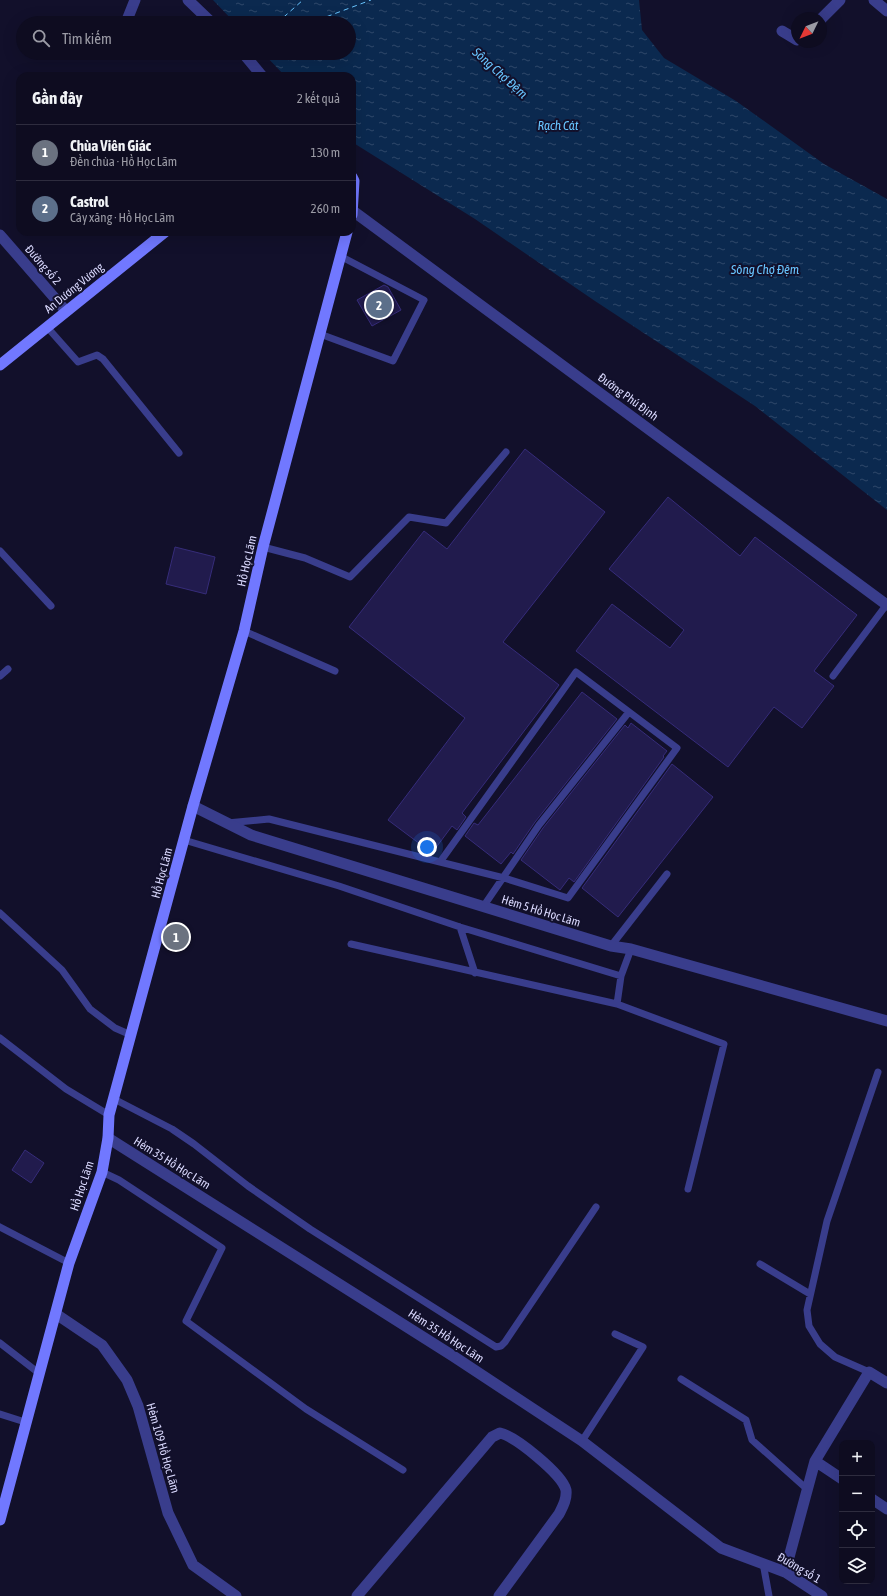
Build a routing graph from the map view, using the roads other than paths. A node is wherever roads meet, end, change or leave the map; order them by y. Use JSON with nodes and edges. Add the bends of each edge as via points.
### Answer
{"nodes":[{"id":1,"x":135,"y":0,"type":"edge"},
{"id":2,"x":188,"y":0,"type":"edge"},
{"id":3,"x":840,"y":0,"type":"edge"},
{"id":4,"x":874,"y":0,"type":"edge"},
{"id":5,"x":887,"y":11,"type":"edge"},
{"id":6,"x":827,"y":13,"type":"edge"},
{"id":7,"x":129,"y":16,"type":"edge"},
{"id":8,"x":205,"y":16,"type":"edge"},
{"id":9,"x":782,"y":31,"type":"dead end"},
{"id":10,"x":791,"y":36,"type":"edge"},
{"id":11,"x":249,"y":60,"type":"edge"},
{"id":12,"x":259,"y":72,"type":"edge"},
{"id":13,"x":356,"y":216,"type":"edge"},
{"id":14,"x":0,"y":235,"type":"edge"},
{"id":15,"x":160,"y":236,"type":"edge"},
{"id":16,"x":346,"y":236,"type":"edge"},
{"id":17,"x":340,"y":256,"type":"junction"},
{"id":18,"x":66,"y":312,"type":"junction"},
{"id":19,"x":47,"y":327,"type":"junction"},
{"id":20,"x":320,"y":334,"type":"junction"},
{"id":21,"x":0,"y":365,"type":"edge"},
{"id":22,"x":506,"y":452,"type":"dead end"},
{"id":23,"x":179,"y":453,"type":"dead end"},
{"id":24,"x":263,"y":547,"type":"junction"},
{"id":25,"x":0,"y":551,"type":"edge"},
{"id":26,"x":887,"y":604,"type":"edge"},
{"id":27,"x":51,"y":606,"type":"dead end"},
{"id":28,"x":244,"y":630,"type":"junction"},
{"id":29,"x":8,"y":669,"type":"dead end"},
{"id":30,"x":335,"y":671,"type":"dead end"},
{"id":31,"x":0,"y":676,"type":"edge"},
{"id":32,"x":832,"y":676,"type":"dead end"},
{"id":33,"x":629,"y":712,"type":"junction"},
{"id":34,"x":193,"y":806,"type":"junction"},
{"id":35,"x":227,"y":823,"type":"junction"},
{"id":36,"x":184,"y":840,"type":"junction"},
{"id":37,"x":440,"y":862,"type":"junction"},
{"id":38,"x":667,"y":874,"type":"dead end"},
{"id":39,"x":504,"y":878,"type":"junction"},
{"id":40,"x":483,"y":907,"type":"junction"},
{"id":41,"x":0,"y":914,"type":"edge"},
{"id":42,"x":460,"y":927,"type":"junction"},
{"id":43,"x":351,"y":944,"type":"dead end"},
{"id":44,"x":611,"y":946,"type":"junction"},
{"id":45,"x":631,"y":949,"type":"junction"},
{"id":46,"x":475,"y":973,"type":"junction"},
{"id":47,"x":621,"y":976,"type":"junction"},
{"id":48,"x":617,"y":1004,"type":"junction"},
{"id":49,"x":887,"y":1021,"type":"edge"},
{"id":50,"x":131,"y":1035,"type":"junction"},
{"id":51,"x":0,"y":1038,"type":"edge"},
{"id":52,"x":878,"y":1072,"type":"dead end"},
{"id":53,"x":114,"y":1099,"type":"junction"},
{"id":54,"x":109,"y":1115,"type":"junction"},
{"id":55,"x":108,"y":1138,"type":"junction"},
{"id":56,"x":102,"y":1172,"type":"junction"},
{"id":57,"x":688,"y":1189,"type":"dead end"},
{"id":58,"x":596,"y":1207,"type":"dead end"},
{"id":59,"x":0,"y":1227,"type":"edge"},
{"id":60,"x":69,"y":1263,"type":"junction"},
{"id":61,"x":760,"y":1264,"type":"dead end"},
{"id":62,"x":810,"y":1294,"type":"junction"},
{"id":63,"x":56,"y":1314,"type":"junction"},
{"id":64,"x":615,"y":1334,"type":"dead end"},
{"id":65,"x":0,"y":1343,"type":"edge"},
{"id":66,"x":869,"y":1372,"type":"junction"},
{"id":67,"x":40,"y":1374,"type":"junction"},
{"id":68,"x":681,"y":1379,"type":"dead end"},
{"id":69,"x":887,"y":1383,"type":"edge"},
{"id":70,"x":0,"y":1414,"type":"edge"},
{"id":71,"x":25,"y":1422,"type":"junction"},
{"id":72,"x":582,"y":1441,"type":"junction"},
{"id":73,"x":815,"y":1461,"type":"junction"},
{"id":74,"x":403,"y":1470,"type":"dead end"},
{"id":75,"x":839,"y":1477,"type":"edge"},
{"id":76,"x":808,"y":1490,"type":"junction"},
{"id":77,"x":875,"y":1501,"type":"edge"},
{"id":78,"x":887,"y":1509,"type":"edge"},
{"id":79,"x":0,"y":1520,"type":"edge"},
{"id":80,"x":764,"y":1563,"type":"junction"},
{"id":81,"x":785,"y":1572,"type":"junction"},
{"id":82,"x":236,"y":1596,"type":"edge"},
{"id":83,"x":356,"y":1596,"type":"edge"},
{"id":84,"x":499,"y":1596,"type":"edge"},
{"id":85,"x":769,"y":1596,"type":"edge"},
{"id":86,"x":822,"y":1596,"type":"edge"}],
"edges":[{"from":1,"to":7,"type":"street"},
{"from":2,"to":8,"type":"street"},
{"from":3,"to":6,"type":"street"},
{"from":4,"to":5,"type":"street"},
{"from":9,"to":10,"type":"street"},
{"from":11,"to":12,"type":"street"},
{"from":13,"to":26,"type":"street","name":"Đường Phú Định"},
{"from":14,"to":18,"type":"street","name":"Đường số 2"},
{"from":15,"to":18,"type":"main road","name":"An Dương Vương"},
{"from":16,"to":17,"type":"main road","name":"Hồ Học Lãm"},
{"from":17,"to":20,"type":"main road","name":"Hồ Học Lãm"},
{"from":17,"to":20,"type":"lane","via":[[424,300],[393,361]]},
{"from":18,"to":19,"type":"main road","name":"An Dương Vương"},
{"from":19,"to":21,"type":"main road","name":"An Dương Vương"},
{"from":19,"to":23,"type":"lane","via":[[78,362],[97,355],[102,359]]},
{"from":20,"to":24,"type":"main road","name":"Hồ Học Lãm"},
{"from":22,"to":24,"type":"lane","via":[[446,523],[409,517],[350,577],[304,558]]},
{"from":24,"to":28,"type":"main road","name":"Hồ Học Lãm"},
{"from":25,"to":27,"type":"lane"},
{"from":26,"to":32,"type":"lane"},
{"from":28,"to":30,"type":"lane"},
{"from":28,"to":34,"type":"main road","name":"Hồ Học Lãm"},
{"from":29,"to":31,"type":"lane"},
{"from":33,"to":37,"type":"lane","via":[[576,672]]},
{"from":33,"to":39,"type":"lane","via":[[539,825]]},
{"from":33,"to":39,"type":"lane","via":[[677,748],[568,898]]},
{"from":34,"to":35,"type":"street","name":"Hẻm 5 Hồ Học Lãm"},
{"from":34,"to":36,"type":"main road","name":"Hồ Học Lãm"},
{"from":35,"to":37,"type":"lane","via":[[269,819]]},
{"from":35,"to":40,"type":"street","name":"Hẻm 5 Hồ Học Lãm","via":[[251,835]]},
{"from":36,"to":42,"type":"lane","via":[[339,886]]},
{"from":36,"to":50,"type":"main road","name":"Hồ Học Lãm"},
{"from":37,"to":39,"type":"lane"},
{"from":38,"to":44,"type":"lane"},
{"from":39,"to":40,"type":"lane"},
{"from":40,"to":44,"type":"street","name":"Hẻm 5 Hồ Học Lãm"},
{"from":41,"to":50,"type":"lane","via":[[62,970],[90,1009],[115,1028]]},
{"from":42,"to":46,"type":"lane"},
{"from":42,"to":47,"type":"lane"},
{"from":43,"to":46,"type":"lane"},
{"from":44,"to":45,"type":"street","name":"Hẻm 5 Hồ Học Lãm"},
{"from":45,"to":47,"type":"lane"},
{"from":45,"to":49,"type":"street","name":"Hẻm 5 Hồ Học Lãm"},
{"from":46,"to":48,"type":"lane"},
{"from":47,"to":48,"type":"lane"},
{"from":48,"to":57,"type":"lane","via":[[724,1044]]},
{"from":50,"to":53,"type":"main road","name":"Hồ Học Lãm"},
{"from":51,"to":54,"type":"lane","via":[[66,1089]]},
{"from":52,"to":62,"type":"lane","via":[[826,1221]]},
{"from":53,"to":54,"type":"main road","name":"Hồ Học Lãm"},
{"from":53,"to":58,"type":"lane","via":[[172,1129],[310,1229],[496,1346],[501,1346],[505,1342]]},
{"from":54,"to":55,"type":"main road","name":"Hồ Học Lãm"},
{"from":55,"to":56,"type":"main road","name":"Hồ Học Lãm"},
{"from":55,"to":72,"type":"street","name":"Hẻm 35 Hồ Học Lãm","via":[[453,1356]]},
{"from":56,"to":60,"type":"main road","name":"Hồ Học Lãm"},
{"from":56,"to":74,"type":"lane","via":[[119,1180],[222,1248],[186,1321],[306,1409]]},
{"from":59,"to":60,"type":"lane"},
{"from":60,"to":63,"type":"main road","name":"Hồ Học Lãm"},
{"from":61,"to":62,"type":"lane"},
{"from":62,"to":66,"type":"lane","via":[[806,1310],[809,1326],[820,1344],[836,1357]]},
{"from":63,"to":67,"type":"main road","name":"Hồ Học Lãm"},
{"from":63,"to":82,"type":"street","name":"Hẻm 109 Hồ Học Lãm","via":[[102,1345],[127,1380],[138,1406],[168,1513],[193,1565]]},
{"from":64,"to":72,"type":"lane","via":[[643,1346]]},
{"from":65,"to":67,"type":"lane"},
{"from":66,"to":69,"type":"street"},
{"from":66,"to":73,"type":"street"},
{"from":67,"to":71,"type":"main road","name":"Hồ Học Lãm"},
{"from":68,"to":76,"type":"lane","via":[[746,1420],[752,1440]]},
{"from":70,"to":71,"type":"lane"},
{"from":71,"to":79,"type":"main road","name":"Hồ Học Lãm"},
{"from":72,"to":80,"type":"street","name":"Hẻm 35 Hồ Học Lãm","via":[[721,1548]]},
{"from":73,"to":75,"type":"street"},
{"from":73,"to":76,"type":"street"},
{"from":76,"to":81,"type":"street"},
{"from":77,"to":78,"type":"street"},
{"from":80,"to":81,"type":"street","name":"Đường số 1"},
{"from":80,"to":85,"type":"lane"},
{"from":81,"to":86,"type":"street","name":"Đường số 1"},
{"from":83,"to":84,"type":"street","via":[[492,1437],[500,1433],[517,1441],[561,1480],[566,1492],[560,1514]]}]}
